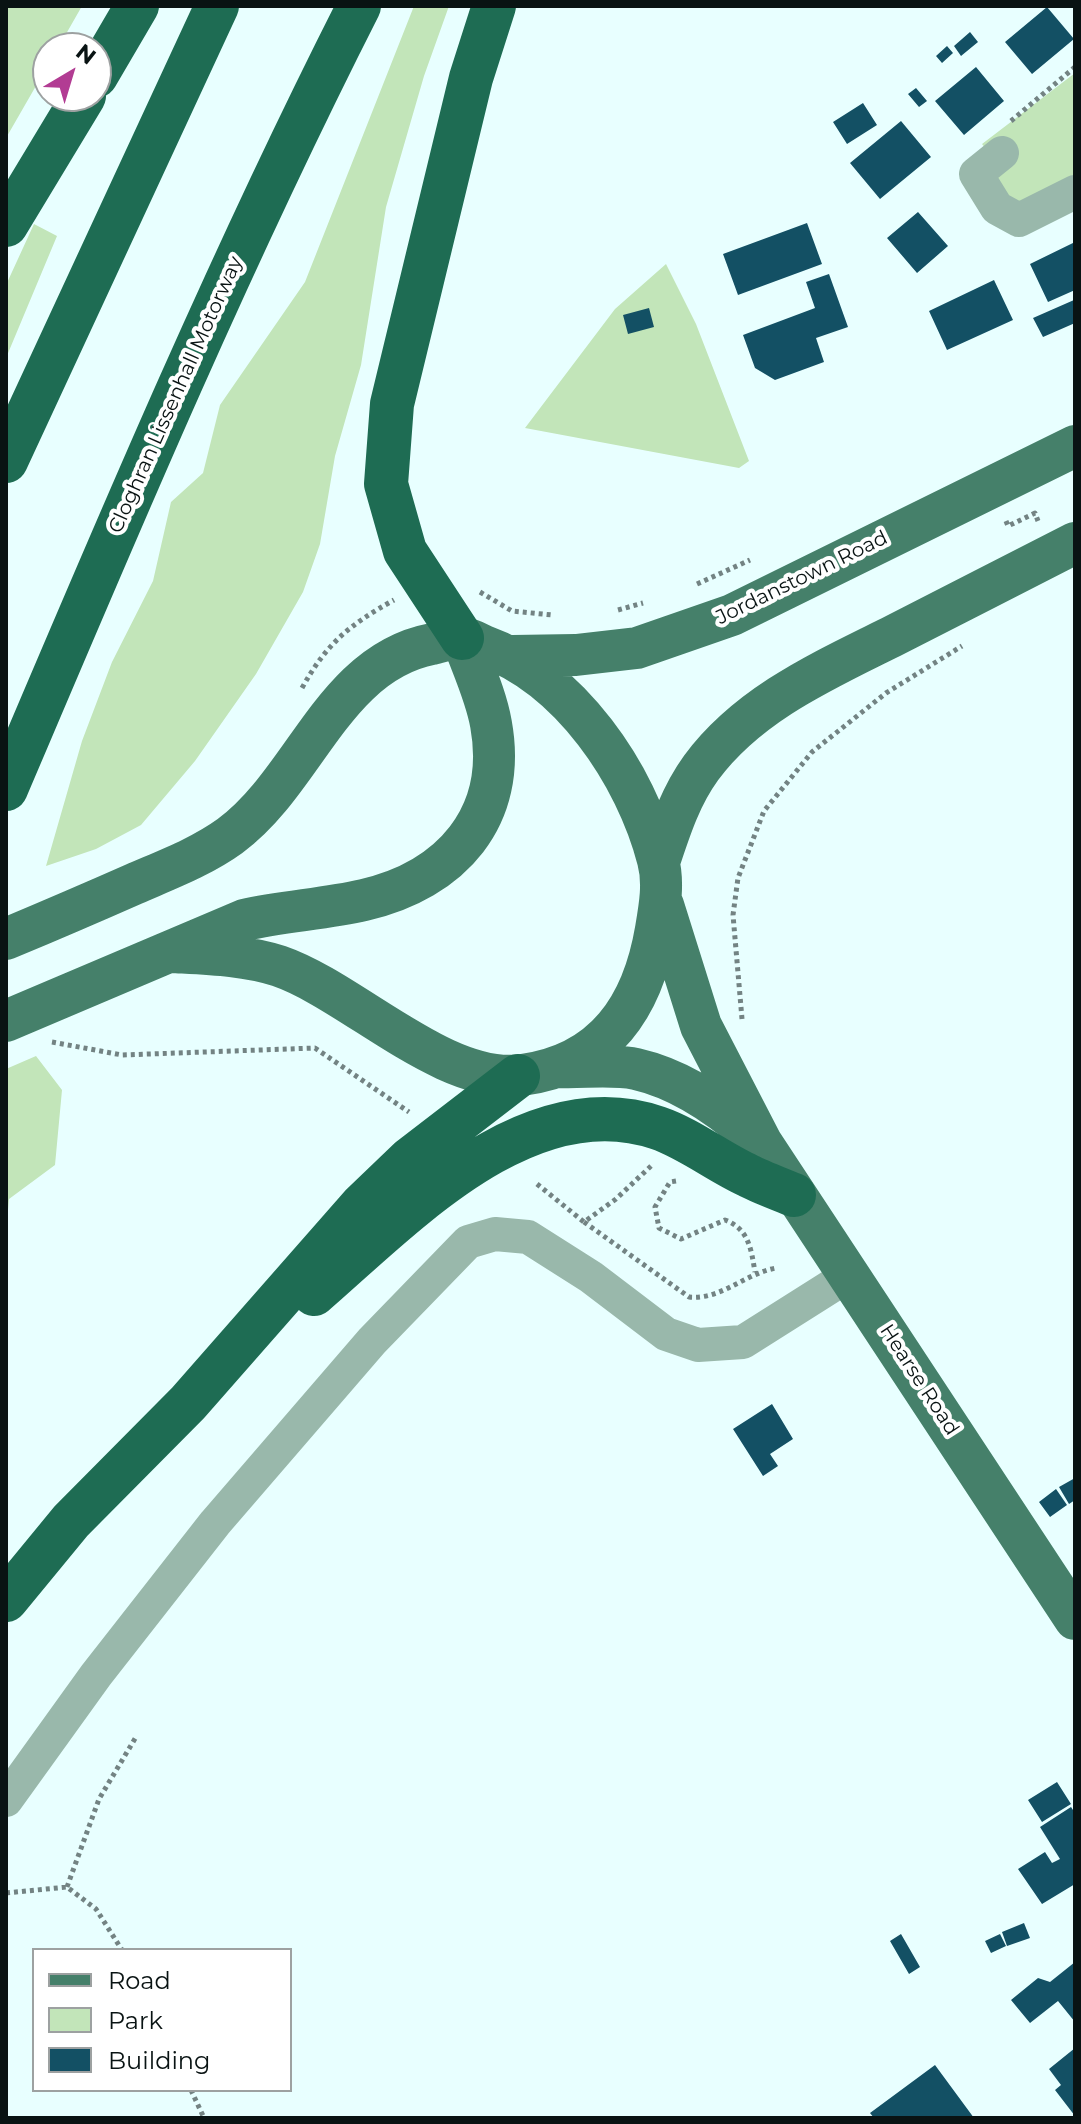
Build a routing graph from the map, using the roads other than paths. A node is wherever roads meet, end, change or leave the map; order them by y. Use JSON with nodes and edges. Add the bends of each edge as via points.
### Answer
{"nodes":[{"id":1,"x":137,"y":6,"type":"edge"},
{"id":2,"x":217,"y":6,"type":"edge"},
{"id":3,"x":359,"y":6,"type":"edge"},
{"id":4,"x":494,"y":6,"type":"edge"},
{"id":5,"x":112,"y":49,"type":"edge"},
{"id":6,"x":74,"y":112,"type":"edge"},
{"id":7,"x":1002,"y":153,"type":"road end"},
{"id":8,"x":1075,"y":192,"type":"edge"},
{"id":9,"x":6,"y":225,"type":"edge"},
{"id":10,"x":1075,"y":446,"type":"edge"},
{"id":11,"x":6,"y":461,"type":"edge"},
{"id":12,"x":1075,"y":543,"type":"edge"},
{"id":13,"x":462,"y":638,"type":"junction"},
{"id":14,"x":513,"y":656,"type":"junction"},
{"id":15,"x":6,"y":789,"type":"edge"},
{"id":16,"x":660,"y":881,"type":"junction"},
{"id":17,"x":6,"y":939,"type":"edge"},
{"id":18,"x":172,"y":952,"type":"junction"},
{"id":19,"x":6,"y":1021,"type":"edge"},
{"id":20,"x":539,"y":1072,"type":"junction"},
{"id":21,"x":761,"y":1142,"type":"junction"},
{"id":22,"x":794,"y":1195,"type":"junction"},
{"id":23,"x":849,"y":1275,"type":"junction"},
{"id":24,"x":188,"y":1403,"type":"junction"},
{"id":25,"x":6,"y":1600,"type":"edge"},
{"id":26,"x":1075,"y":1619,"type":"edge"},
{"id":27,"x":6,"y":1800,"type":"edge"}],
"edges":[{"from":1,"to":5,"type":"highway"},
{"from":2,"to":11,"type":"highway"},
{"from":3,"to":15,"type":"highway","name":"Cloghran Lissenhall Motorway","via":[[274,173]]},
{"from":4,"to":13,"type":"highway","via":[[467,93],[392,404],[386,484],[405,551]]},
{"from":6,"to":9,"type":"highway"},
{"from":7,"to":8,"type":"street","via":[[976,174],[997,208],[1019,220]]},
{"from":10,"to":14,"type":"main road","name":"Jordanstown Road","via":[[720,619],[637,648]]},
{"from":12,"to":16,"type":"main road","via":[[765,705],[702,767],[675,814]]},
{"from":13,"to":14,"type":"main road"},
{"from":13,"to":17,"type":"main road","via":[[422,646],[379,665],[339,705],[267,803],[230,836],[192,859]]},
{"from":13,"to":18,"type":"main road","via":[[491,722],[494,757],[485,805],[465,844],[437,871],[407,886],[363,900],[244,920]]},
{"from":14,"to":16,"type":"main road","name":"Hearse Road","via":[[555,690],[597,736],[637,802]]},
{"from":16,"to":20,"type":"main road","via":[[653,950],[639,995],[602,1042]]},
{"from":16,"to":21,"type":"main road","name":"Hearse Road","via":[[701,1026]]},
{"from":18,"to":19,"type":"main road"},
{"from":18,"to":20,"type":"main road","name":"Hearse Road","via":[[278,966],[476,1071]]},
{"from":20,"to":21,"type":"main road","name":"Hearse Road","via":[[635,1069],[687,1087]]},
{"from":20,"to":24,"type":"highway","via":[[410,1159],[361,1206]]},
{"from":21,"to":22,"type":"main road","name":"Hearse Road"},
{"from":22,"to":23,"type":"main road","name":"Hearse Road"},
{"from":22,"to":24,"type":"highway","via":[[658,1128],[585,1118],[545,1126],[425,1198]]},
{"from":23,"to":26,"type":"main road","name":"Hearse Road"},
{"from":23,"to":27,"type":"street","via":[[743,1342],[698,1345],[666,1334],[528,1237],[495,1234],[468,1242],[372,1341],[215,1523]]},
{"from":24,"to":25,"type":"highway","via":[[71,1521]]}]}
